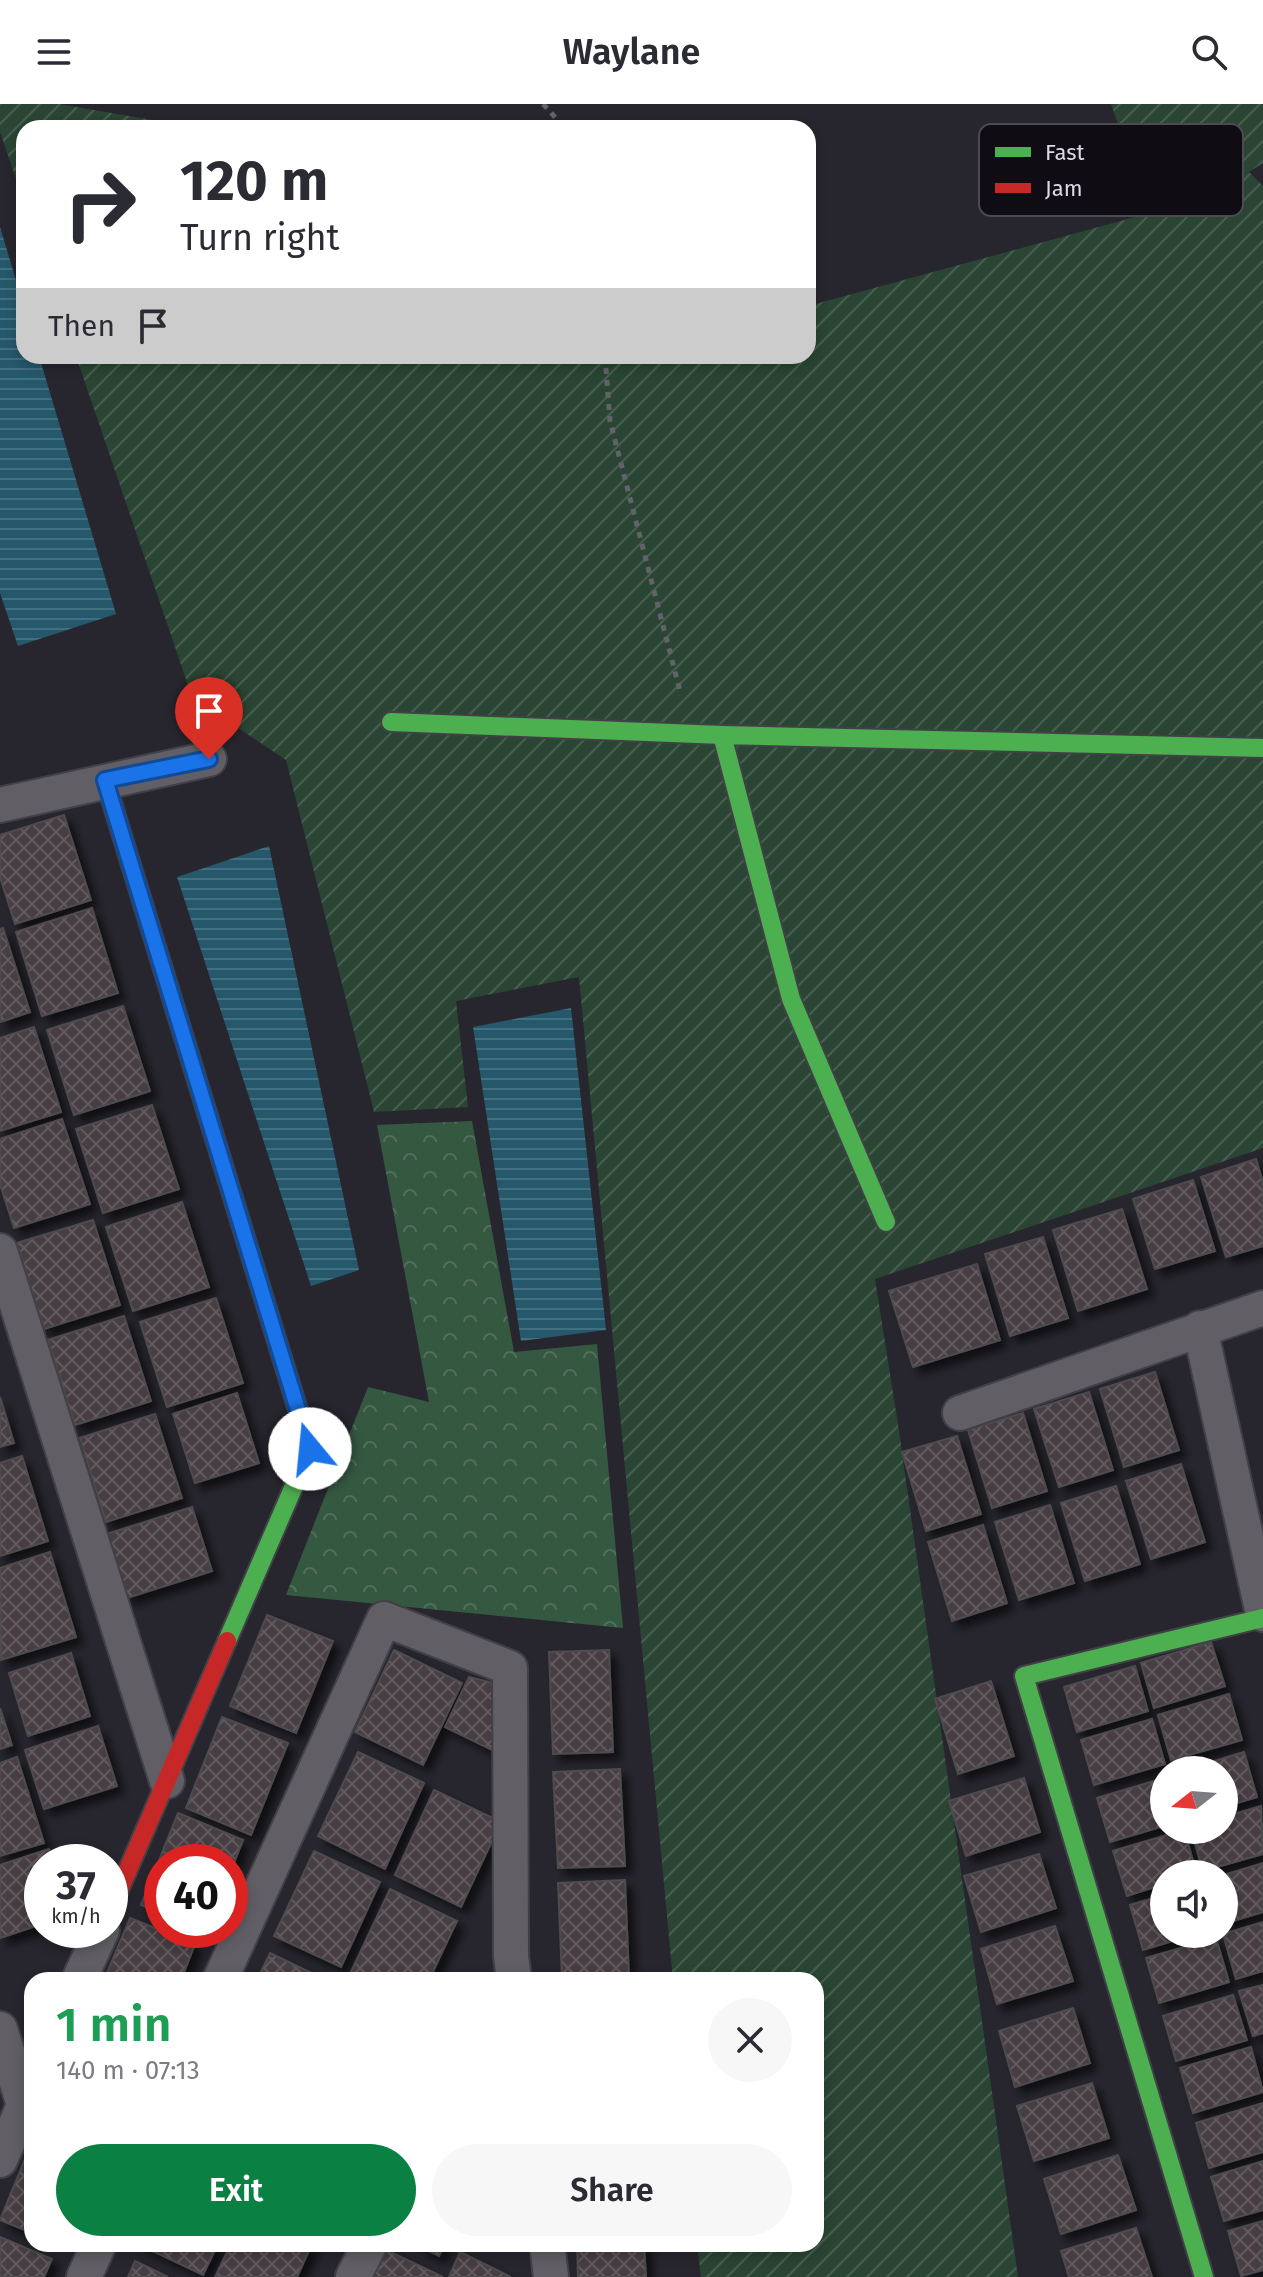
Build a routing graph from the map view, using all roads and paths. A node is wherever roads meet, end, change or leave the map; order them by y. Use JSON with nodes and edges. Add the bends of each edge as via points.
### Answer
{"nodes":[{"id":1,"x":543,"y":104,"type":"edge"},
{"id":2,"x":558,"y":120,"type":"edge"},
{"id":3,"x":606,"y":364,"type":"edge"},
{"id":4,"x":391,"y":722,"type":"dead end"},
{"id":5,"x":691,"y":734,"type":"junction"},
{"id":6,"x":722,"y":735,"type":"junction"},
{"id":7,"x":1263,"y":748,"type":"edge"},
{"id":8,"x":209,"y":759,"type":"dead end"},
{"id":9,"x":105,"y":780,"type":"junction"},
{"id":10,"x":0,"y":805,"type":"edge"},
{"id":11,"x":886,"y":1222,"type":"dead end"},
{"id":12,"x":0,"y":1251,"type":"edge"},
{"id":13,"x":1263,"y":1308,"type":"edge"},
{"id":14,"x":1200,"y":1328,"type":"junction"},
{"id":15,"x":960,"y":1413,"type":"dead end"},
{"id":16,"x":1263,"y":1616,"type":"edge"},
{"id":17,"x":167,"y":1781,"type":"junction"},
{"id":18,"x":128,"y":1870,"type":"edge"},
{"id":19,"x":94,"y":1948,"type":"edge"},
{"id":20,"x":83,"y":1972,"type":"edge"},
{"id":21,"x":224,"y":1972,"type":"edge"},
{"id":22,"x":508,"y":1972,"type":"edge"},
{"id":23,"x":0,"y":2029,"type":"edge"},
{"id":24,"x":24,"y":2086,"type":"edge"},
{"id":25,"x":24,"y":2105,"type":"edge"},
{"id":26,"x":0,"y":2160,"type":"edge"},
{"id":27,"x":95,"y":2252,"type":"edge"},
{"id":28,"x":366,"y":2252,"type":"edge"},
{"id":29,"x":548,"y":2252,"type":"edge"},
{"id":30,"x":84,"y":2277,"type":"edge"},
{"id":31,"x":353,"y":2277,"type":"edge"},
{"id":32,"x":551,"y":2277,"type":"edge"},
{"id":33,"x":1204,"y":2277,"type":"edge"}],
"edges":[{"from":1,"to":2,"type":"path"},
{"from":3,"to":5,"type":"path","via":[[610,421]]},
{"from":4,"to":5,"type":"street"},
{"from":5,"to":6,"type":"street"},
{"from":6,"to":7,"type":"street"},
{"from":6,"to":11,"type":"street","via":[[791,999]]},
{"from":8,"to":9,"type":"street"},
{"from":9,"to":10,"type":"street"},
{"from":9,"to":17,"type":"street","via":[[310,1449]]},
{"from":12,"to":17,"type":"street"},
{"from":13,"to":14,"type":"street"},
{"from":14,"to":15,"type":"street"},
{"from":14,"to":16,"type":"street"},
{"from":16,"to":33,"type":"street","via":[[1024,1676]]},
{"from":17,"to":18,"type":"street"},
{"from":19,"to":20,"type":"street"},
{"from":21,"to":22,"type":"street","via":[[384,1619],[510,1668]]},
{"from":23,"to":24,"type":"street"},
{"from":25,"to":26,"type":"street"},
{"from":27,"to":30,"type":"street"},
{"from":28,"to":31,"type":"street"},
{"from":29,"to":32,"type":"street"}]}
